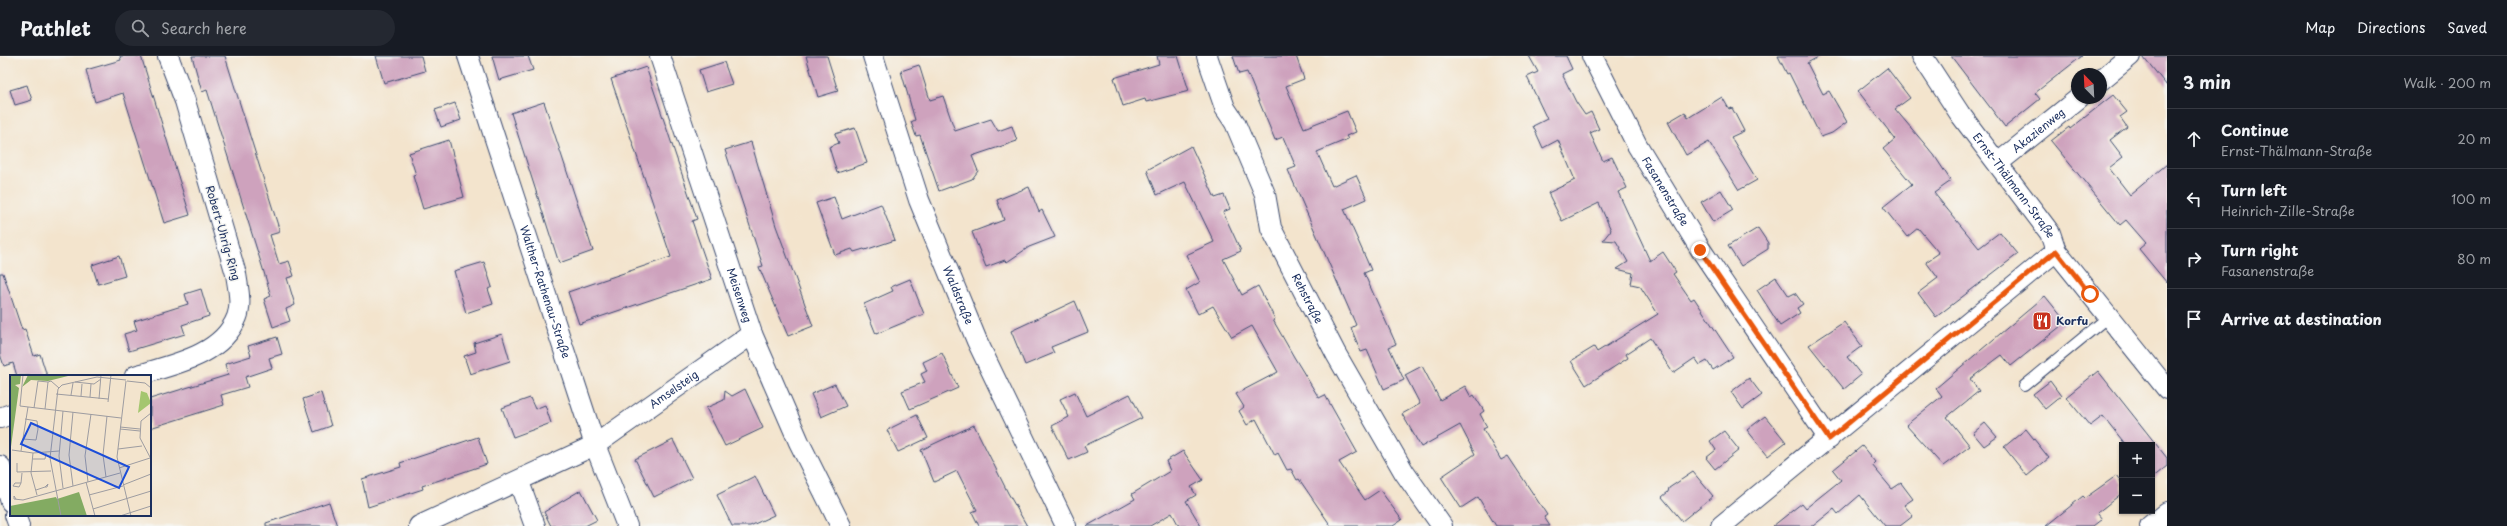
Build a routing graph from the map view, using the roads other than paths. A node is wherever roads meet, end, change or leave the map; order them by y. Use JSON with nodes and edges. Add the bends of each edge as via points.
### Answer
{"nodes":[{"id":1,"x":168,"y":56,"type":"edge"},
{"id":2,"x":468,"y":56,"type":"edge"},
{"id":3,"x":660,"y":56,"type":"edge"},
{"id":4,"x":873,"y":56,"type":"edge"},
{"id":5,"x":1207,"y":56,"type":"edge"},
{"id":6,"x":1592,"y":56,"type":"edge"},
{"id":7,"x":1922,"y":56,"type":"edge"},
{"id":8,"x":2130,"y":56,"type":"edge"},
{"id":9,"x":2107,"y":75,"type":"edge"},
{"id":10,"x":2072,"y":104,"type":"edge"},
{"id":11,"x":1998,"y":163,"type":"junction"},
{"id":12,"x":2056,"y":251,"type":"junction"},
{"id":13,"x":2108,"y":317,"type":"junction"},
{"id":14,"x":752,"y":334,"type":"junction"},
{"id":15,"x":138,"y":375,"type":"edge"},
{"id":16,"x":2024,"y":386,"type":"dead end"},
{"id":17,"x":2167,"y":389,"type":"edge"},
{"id":18,"x":10,"y":414,"type":"edge"},
{"id":19,"x":0,"y":418,"type":"edge"},
{"id":20,"x":1829,"y":439,"type":"junction"},
{"id":21,"x":595,"y":444,"type":"junction"},
{"id":22,"x":0,"y":466,"type":"edge"},
{"id":23,"x":519,"y":482,"type":"junction"},
{"id":24,"x":10,"y":499,"type":"edge"},
{"id":25,"x":2167,"y":512,"type":"edge"},
{"id":26,"x":15,"y":516,"type":"edge"},
{"id":27,"x":19,"y":526,"type":"edge"},
{"id":28,"x":419,"y":526,"type":"edge"},
{"id":29,"x":535,"y":526,"type":"edge"},
{"id":30,"x":627,"y":526,"type":"edge"},
{"id":31,"x":841,"y":526,"type":"edge"},
{"id":32,"x":1066,"y":526,"type":"edge"},
{"id":33,"x":1442,"y":526,"type":"edge"},
{"id":34,"x":1722,"y":526,"type":"edge"},
{"id":35,"x":2150,"y":526,"type":"edge"}],
"edges":[{"from":1,"to":15,"type":"street","name":"Robert-Uhrig-Ring","via":[[185,101],[236,274],[239,299],[237,316],[216,346],[190,358]]},
{"from":2,"to":21,"type":"street","name":"Walther-Rathenau-Straße"},
{"from":3,"to":14,"type":"street","name":"Meisenweg"},
{"from":4,"to":32,"type":"street","name":"Waldstraße","via":[[919,200],[977,341]]},
{"from":5,"to":33,"type":"street","name":"Rehstraße","via":[[1224,108],[1235,123],[1265,194],[1271,228],[1336,354],[1392,452]]},
{"from":6,"to":20,"type":"street","name":"Fasanenstraße","via":[[1637,145],[1700,250]]},
{"from":7,"to":11,"type":"street","name":"Ernst-Thälmann-Straße","via":[[1948,97]]},
{"from":8,"to":9,"type":"street"},
{"from":10,"to":11,"type":"street","name":"Akazienweg"},
{"from":11,"to":12,"type":"street","name":"Ernst-Thälmann-Straße","via":[[2050,233]]},
{"from":12,"to":13,"type":"street","name":"Ernst-Thälmann-Straße"},
{"from":12,"to":20,"type":"street"},
{"from":13,"to":16,"type":"lane"},
{"from":13,"to":17,"type":"street","name":"Ernst-Thälmann-Straße"},
{"from":14,"to":21,"type":"street","name":"Amselsteig"},
{"from":14,"to":31,"type":"street","name":"Meisenweg","via":[[799,442]]},
{"from":18,"to":19,"type":"street"},
{"from":20,"to":34,"type":"street"},
{"from":21,"to":23,"type":"street","name":"Amselsteig"},
{"from":21,"to":30,"type":"street","name":"Walther-Rathenau-Straße"},
{"from":22,"to":24,"type":"street"},
{"from":23,"to":28,"type":"street","name":"Amselsteig"},
{"from":23,"to":29,"type":"street"},
{"from":25,"to":35,"type":"street"},
{"from":26,"to":27,"type":"street"}]}
